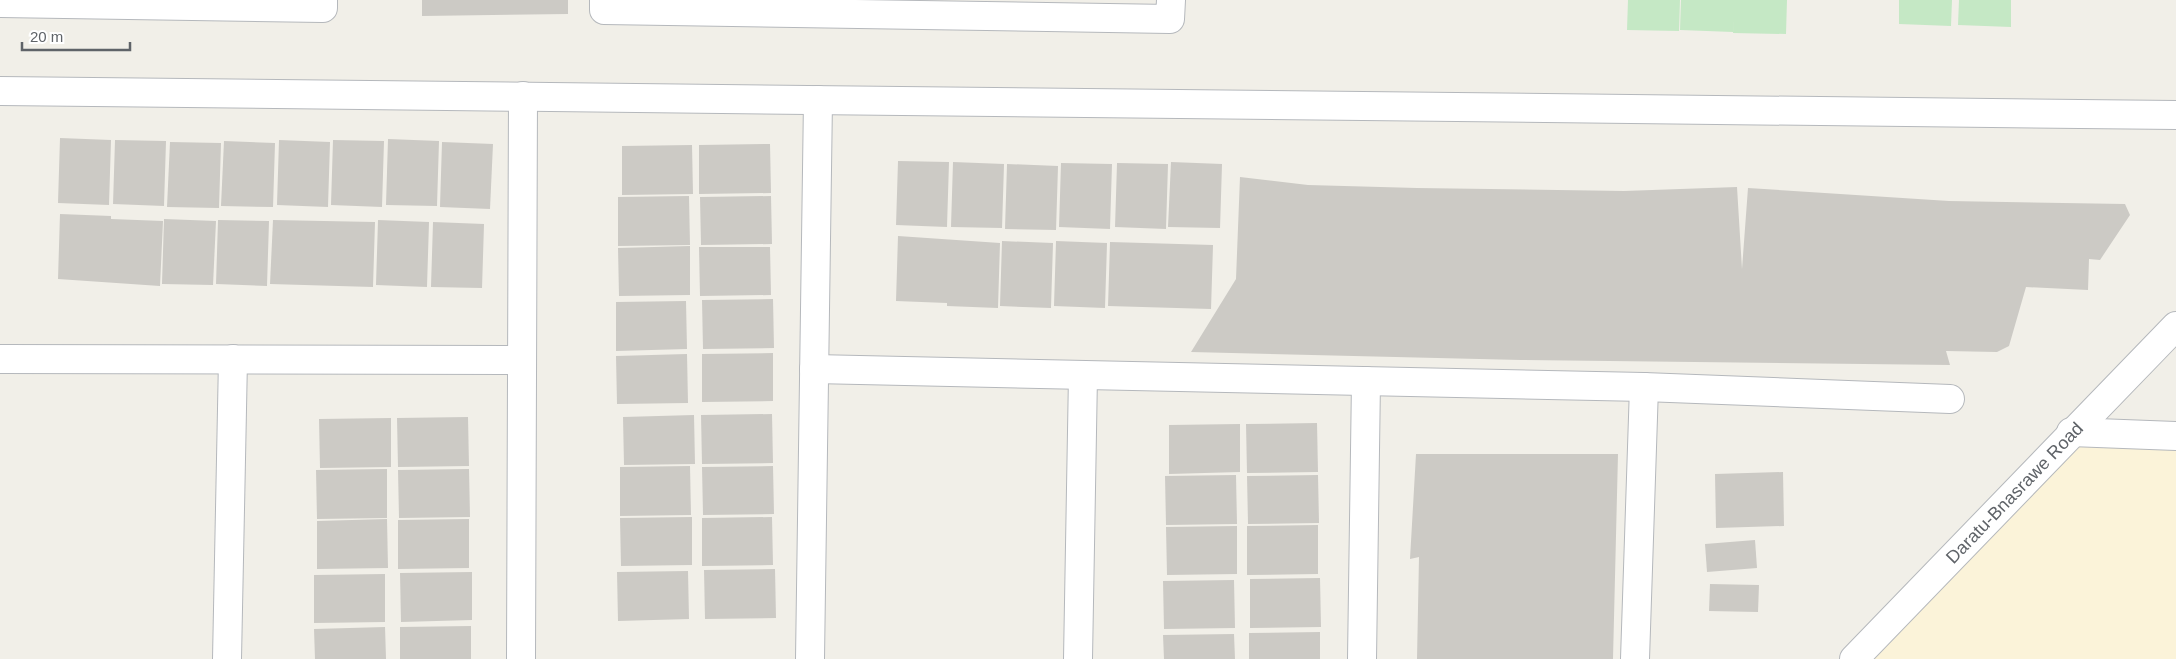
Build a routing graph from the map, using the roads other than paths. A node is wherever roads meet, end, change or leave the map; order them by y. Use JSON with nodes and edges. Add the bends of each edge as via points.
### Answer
{"nodes":[{"id":1,"x":323,"y":0,"type":"edge"},
{"id":2,"x":604,"y":0,"type":"edge"},
{"id":3,"x":1171,"y":0,"type":"edge"},
{"id":4,"x":0,"y":3,"type":"edge"},
{"id":5,"x":0,"y":91,"type":"edge"},
{"id":6,"x":523,"y":96,"type":"junction"},
{"id":7,"x":818,"y":100,"type":"junction"},
{"id":8,"x":2176,"y":115,"type":"edge"},
{"id":9,"x":2176,"y":326,"type":"edge"},
{"id":10,"x":0,"y":358,"type":"edge"},
{"id":11,"x":233,"y":359,"type":"junction"},
{"id":12,"x":522,"y":360,"type":"junction"},
{"id":13,"x":814,"y":370,"type":"junction"},
{"id":14,"x":1083,"y":375,"type":"junction"},
{"id":15,"x":1366,"y":381,"type":"junction"},
{"id":16,"x":1644,"y":387,"type":"junction"},
{"id":17,"x":1950,"y":399,"type":"dead end"},
{"id":18,"x":2071,"y":432,"type":"junction"},
{"id":19,"x":2176,"y":436,"type":"edge"},
{"id":20,"x":227,"y":659,"type":"edge"},
{"id":21,"x":521,"y":659,"type":"edge"},
{"id":22,"x":810,"y":659,"type":"edge"},
{"id":23,"x":1078,"y":659,"type":"edge"},
{"id":24,"x":1362,"y":659,"type":"edge"},
{"id":25,"x":1635,"y":659,"type":"edge"},
{"id":26,"x":1854,"y":659,"type":"edge"}],
"edges":[{"from":1,"to":4,"type":"street","via":[[323,8]]},
{"from":2,"to":3,"type":"street","via":[[604,10],[1170,19]]},
{"from":5,"to":6,"type":"street"},
{"from":6,"to":7,"type":"street"},
{"from":6,"to":12,"type":"street"},
{"from":7,"to":8,"type":"street"},
{"from":7,"to":13,"type":"street"},
{"from":9,"to":18,"type":"street","name":"Daratu-Bnasrawe Road"},
{"from":10,"to":11,"type":"street"},
{"from":11,"to":12,"type":"street"},
{"from":11,"to":20,"type":"street"},
{"from":12,"to":21,"type":"street"},
{"from":13,"to":14,"type":"street"},
{"from":13,"to":22,"type":"street"},
{"from":14,"to":15,"type":"street"},
{"from":14,"to":23,"type":"street"},
{"from":15,"to":16,"type":"street"},
{"from":15,"to":24,"type":"street"},
{"from":16,"to":17,"type":"street"},
{"from":16,"to":25,"type":"street"},
{"from":18,"to":19,"type":"street"},
{"from":18,"to":26,"type":"street","name":"Daratu-Bnasrawe Road"}]}
